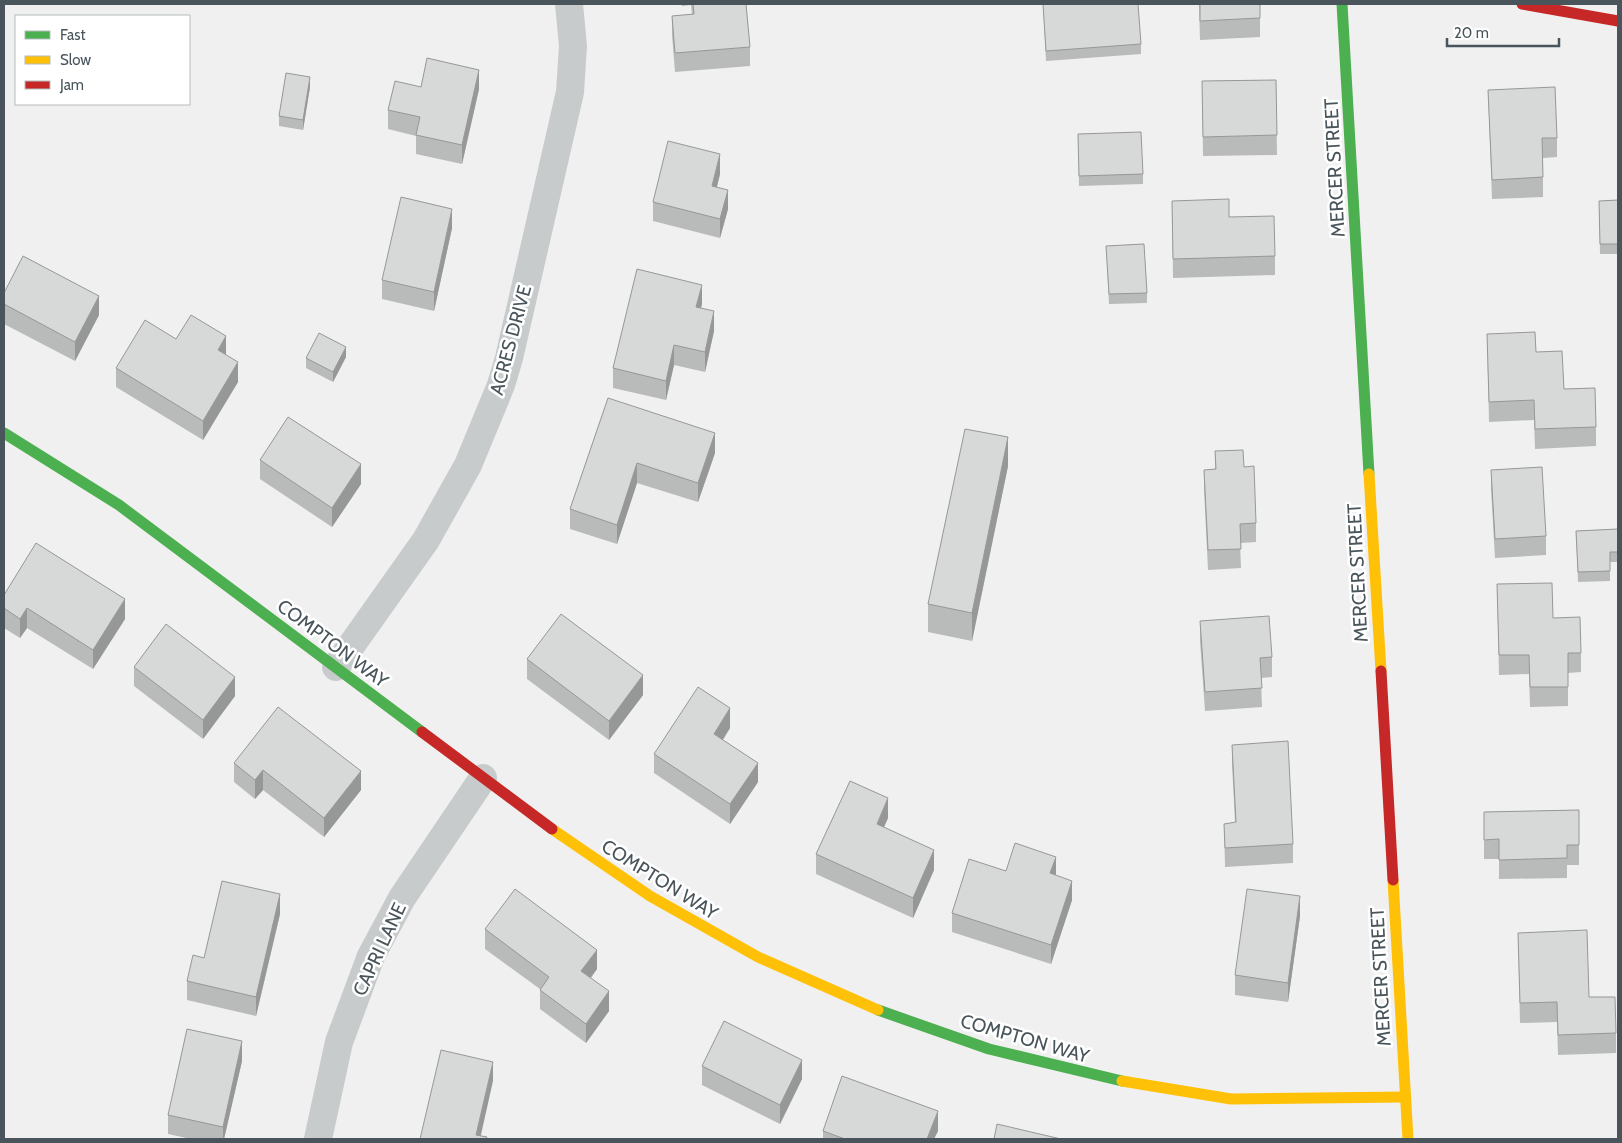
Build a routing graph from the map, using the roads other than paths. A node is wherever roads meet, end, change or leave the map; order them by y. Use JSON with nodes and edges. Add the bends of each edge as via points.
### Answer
{"nodes":[{"id":1,"x":569,"y":4,"type":"edge"},
{"id":2,"x":1342,"y":4,"type":"edge"},
{"id":3,"x":1522,"y":4,"type":"edge"},
{"id":4,"x":1618,"y":21,"type":"edge"},
{"id":5,"x":4,"y":433,"type":"edge"},
{"id":6,"x":336,"y":667,"type":"junction"},
{"id":7,"x":483,"y":778,"type":"junction"},
{"id":8,"x":1405,"y":1097,"type":"junction"},
{"id":9,"x":318,"y":1139,"type":"edge"},
{"id":10,"x":1408,"y":1139,"type":"edge"}],
"edges":[{"from":1,"to":6,"type":"street","name":"ACRES DRIVE","via":[[573,46],[570,92],[501,385],[468,465],[426,540]]},
{"from":2,"to":8,"type":"street","name":"MERCER STREET"},
{"from":3,"to":4,"type":"street"},
{"from":5,"to":6,"type":"street","name":"COMPTON WAY","via":[[119,505]]},
{"from":6,"to":7,"type":"street","name":"COMPTON WAY"},
{"from":7,"to":8,"type":"street","name":"COMPTON WAY","via":[[568,842],[650,896],[758,957],[872,1008],[980,1045],[1108,1079],[1231,1099]]},
{"from":7,"to":9,"type":"street","name":"CAPRI LANE","via":[[402,898],[371,956],[339,1042]]},
{"from":8,"to":10,"type":"street","name":"MERCER STREET"}]}
